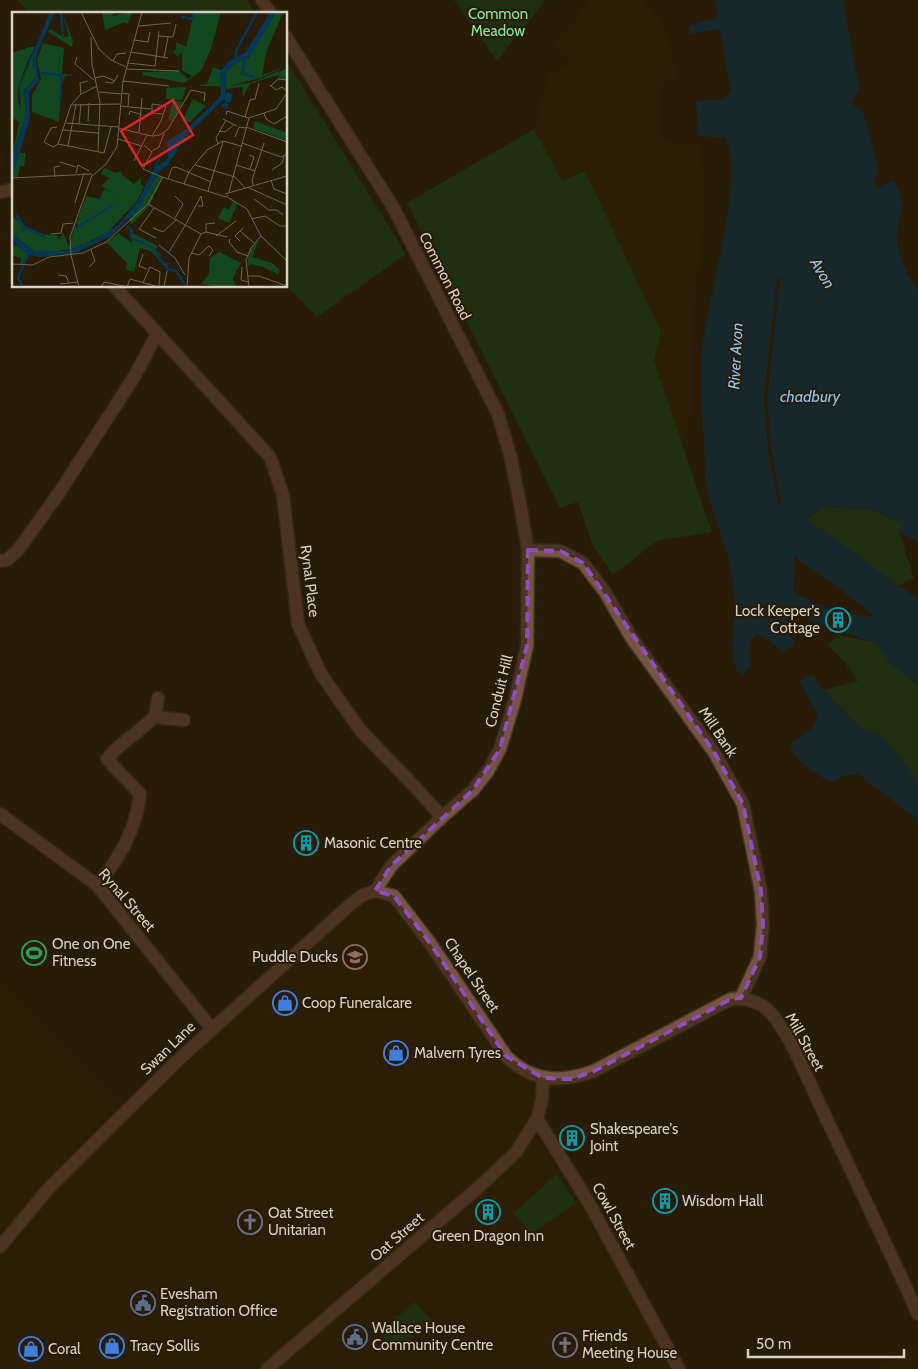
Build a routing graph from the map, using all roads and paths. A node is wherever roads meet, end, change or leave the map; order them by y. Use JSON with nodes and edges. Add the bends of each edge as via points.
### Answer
{"nodes":[{"id":1,"x":262,"y":0,"type":"edge"},
{"id":2,"x":270,"y":12,"type":"edge"},
{"id":3,"x":288,"y":40,"type":"edge"},
{"id":4,"x":116,"y":288,"type":"edge"},
{"id":5,"x":157,"y":334,"type":"junction"},
{"id":6,"x":528,"y":550,"type":"junction"},
{"id":7,"x":0,"y":561,"type":"edge"},
{"id":8,"x":158,"y":698,"type":"dead end"},
{"id":9,"x":155,"y":717,"type":"junction"},
{"id":10,"x":184,"y":720,"type":"dead end"},
{"id":11,"x":0,"y":814,"type":"edge"},
{"id":12,"x":442,"y":818,"type":"junction"},
{"id":13,"x":97,"y":885,"type":"junction"},
{"id":14,"x":375,"y":892,"type":"junction"},
{"id":15,"x":741,"y":998,"type":"junction"},
{"id":16,"x":211,"y":1028,"type":"junction"},
{"id":17,"x":543,"y":1078,"type":"junction"},
{"id":18,"x":537,"y":1119,"type":"junction"},
{"id":19,"x":0,"y":1247,"type":"edge"},
{"id":20,"x":918,"y":1314,"type":"edge"},
{"id":21,"x":267,"y":1369,"type":"edge"},
{"id":22,"x":679,"y":1369,"type":"edge"}],
"edges":[{"from":1,"to":2,"type":"street"},
{"from":3,"to":6,"type":"street","name":"Common Road","via":[[393,207],[498,414],[511,458]]},
{"from":4,"to":5,"type":"street","name":"Rynal Place"},
{"from":5,"to":7,"type":"street","via":[[59,493],[18,550],[7,560]]},
{"from":5,"to":12,"type":"street","name":"Rynal Place","via":[[270,457],[283,495],[298,624],[321,674],[361,732]]},
{"from":6,"to":12,"type":"street","name":"Conduit Hill","via":[[527,646],[500,749],[473,790]]},
{"from":6,"to":15,"type":"street","name":"Mill Bank","via":[[560,551],[583,563],[605,592],[631,637],[714,752],[743,804],[761,891],[763,925],[760,957]]},
{"from":8,"to":9,"type":"street"},
{"from":9,"to":10,"type":"street"},
{"from":9,"to":13,"type":"street","via":[[108,759],[140,794],[138,814],[127,842]]},
{"from":11,"to":13,"type":"street","name":"Rynal Street"},
{"from":12,"to":14,"type":"street","via":[[391,866]]},
{"from":13,"to":16,"type":"street","name":"Rynal Street"},
{"from":14,"to":16,"type":"street","name":"Swan Lane","via":[[350,904]]},
{"from":14,"to":17,"type":"street","name":"Chapel Street","via":[[394,896],[430,943],[506,1056]]},
{"from":15,"to":17,"type":"street","via":[[730,999],[594,1071],[572,1079]]},
{"from":15,"to":20,"type":"street","name":"Mill Street","via":[[758,1003],[770,1012],[792,1047]]},
{"from":16,"to":19,"type":"street","name":"Swan Lane","via":[[49,1188]]},
{"from":17,"to":18,"type":"street"},
{"from":18,"to":21,"type":"street","name":"Oat Street","via":[[516,1152],[479,1187]]},
{"from":18,"to":22,"type":"street","name":"Cowl Street","via":[[589,1203]]}]}
